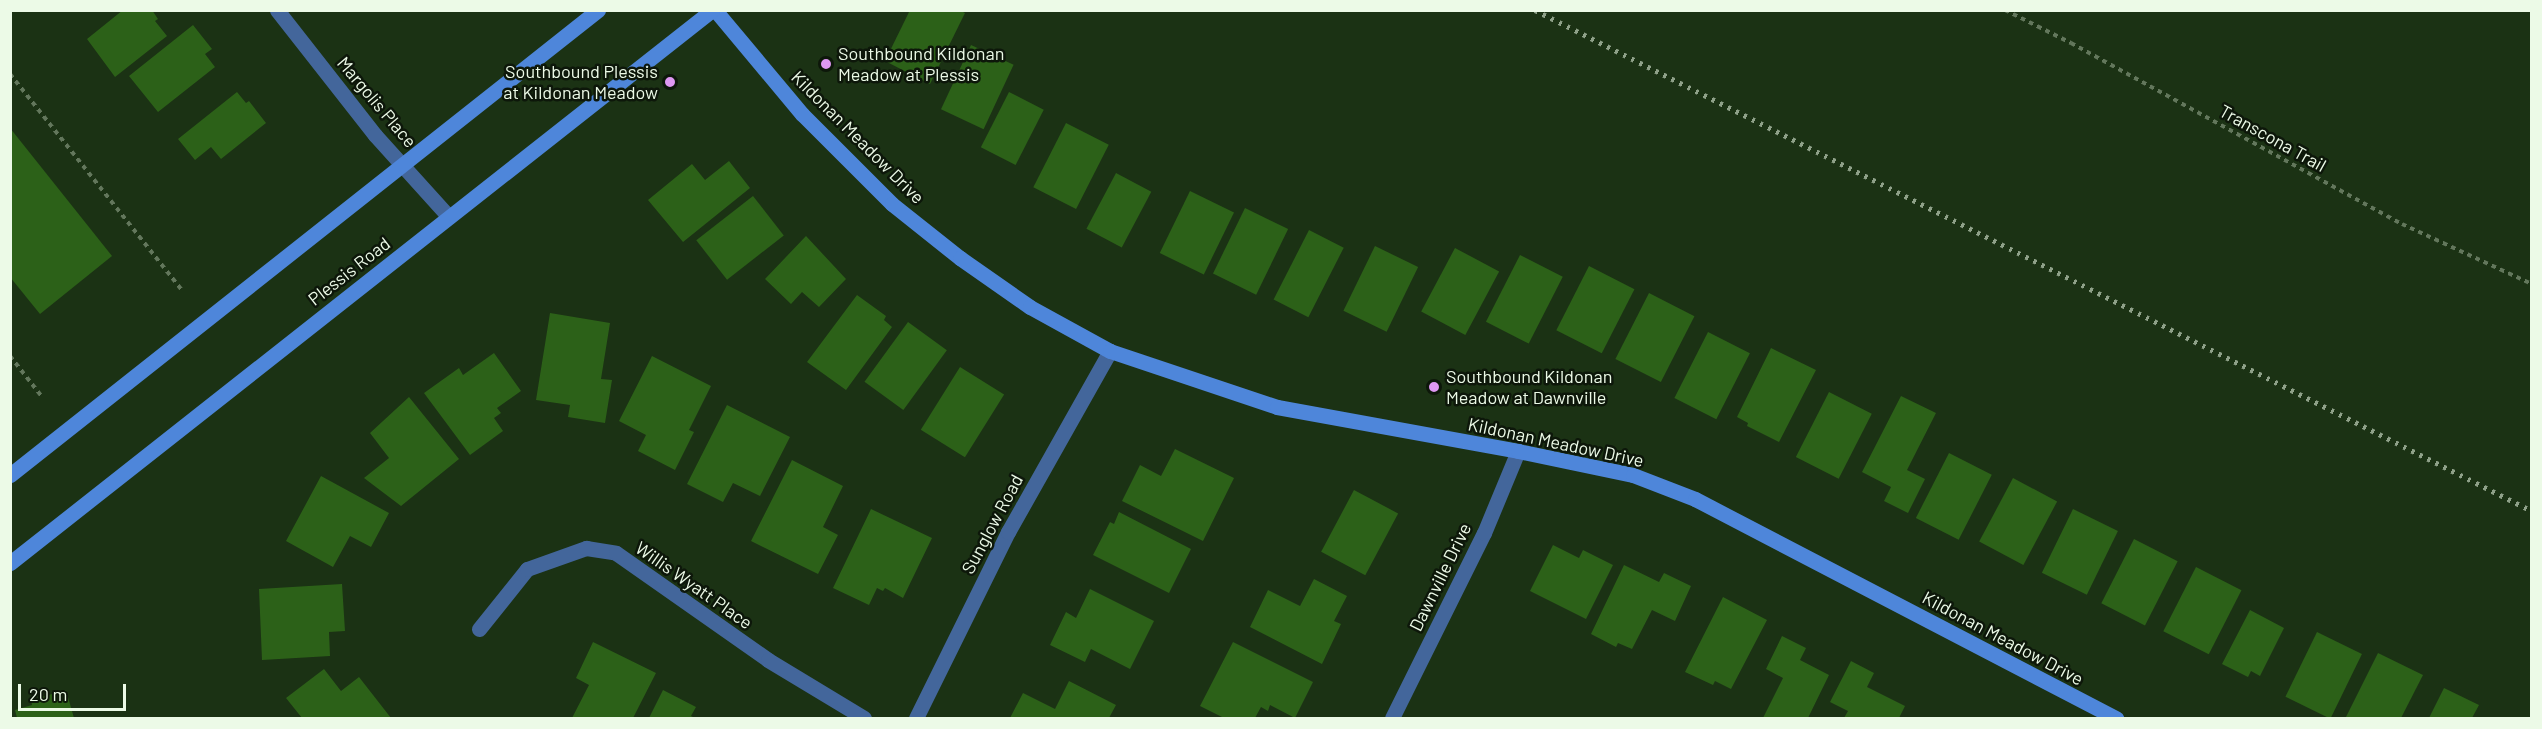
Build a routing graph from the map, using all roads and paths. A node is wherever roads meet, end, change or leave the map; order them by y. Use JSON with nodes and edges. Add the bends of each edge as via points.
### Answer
{"nodes":[{"id":1,"x":277,"y":10,"type":"edge"},
{"id":2,"x":598,"y":10,"type":"edge"},
{"id":3,"x":714,"y":10,"type":"edge"},
{"id":4,"x":2005,"y":10,"type":"edge"},
{"id":5,"x":10,"y":74,"type":"edge"},
{"id":6,"x":404,"y":165,"type":"junction"},
{"id":7,"x":449,"y":217,"type":"junction"},
{"id":8,"x":2532,"y":284,"type":"edge"},
{"id":9,"x":180,"y":289,"type":"dead end"},
{"id":10,"x":1110,"y":351,"type":"junction"},
{"id":11,"x":10,"y":356,"type":"edge"},
{"id":12,"x":43,"y":398,"type":"dead end"},
{"id":13,"x":1518,"y":451,"type":"junction"},
{"id":14,"x":10,"y":475,"type":"edge"},
{"id":15,"x":10,"y":562,"type":"edge"},
{"id":16,"x":479,"y":629,"type":"dead end"},
{"id":17,"x":864,"y":718,"type":"edge"},
{"id":18,"x":916,"y":718,"type":"edge"},
{"id":19,"x":1392,"y":718,"type":"edge"},
{"id":20,"x":2116,"y":718,"type":"edge"}],
"edges":[{"from":1,"to":6,"type":"street","name":"Margolis Place","via":[[375,135]]},
{"from":2,"to":6,"type":"main road"},
{"from":3,"to":7,"type":"main road","name":"Plessis Road"},
{"from":3,"to":10,"type":"main road","name":"Kildonan Meadow Drive","via":[[801,114],[892,204],[1030,307]]},
{"from":4,"to":8,"type":"path","name":"Transcona Trail","via":[[2403,224]]},
{"from":5,"to":9,"type":"path"},
{"from":6,"to":7,"type":"street","name":"Margolis Place"},
{"from":6,"to":14,"type":"main road"},
{"from":7,"to":15,"type":"main road","name":"Plessis Road"},
{"from":10,"to":13,"type":"main road","name":"Kildonan Meadow Drive","via":[[1277,407]]},
{"from":10,"to":18,"type":"street","name":"Sunglow Road","via":[[1008,532]]},
{"from":11,"to":12,"type":"path"},
{"from":13,"to":19,"type":"street","name":"Dawnville Drive","via":[[1484,533]]},
{"from":13,"to":20,"type":"main road","name":"Kildonan Meadow Drive","via":[[1633,476],[1695,499]]},
{"from":16,"to":17,"type":"street","name":"Willis Wyatt Place","via":[[527,569],[586,548],[616,554],[768,660]]}]}
